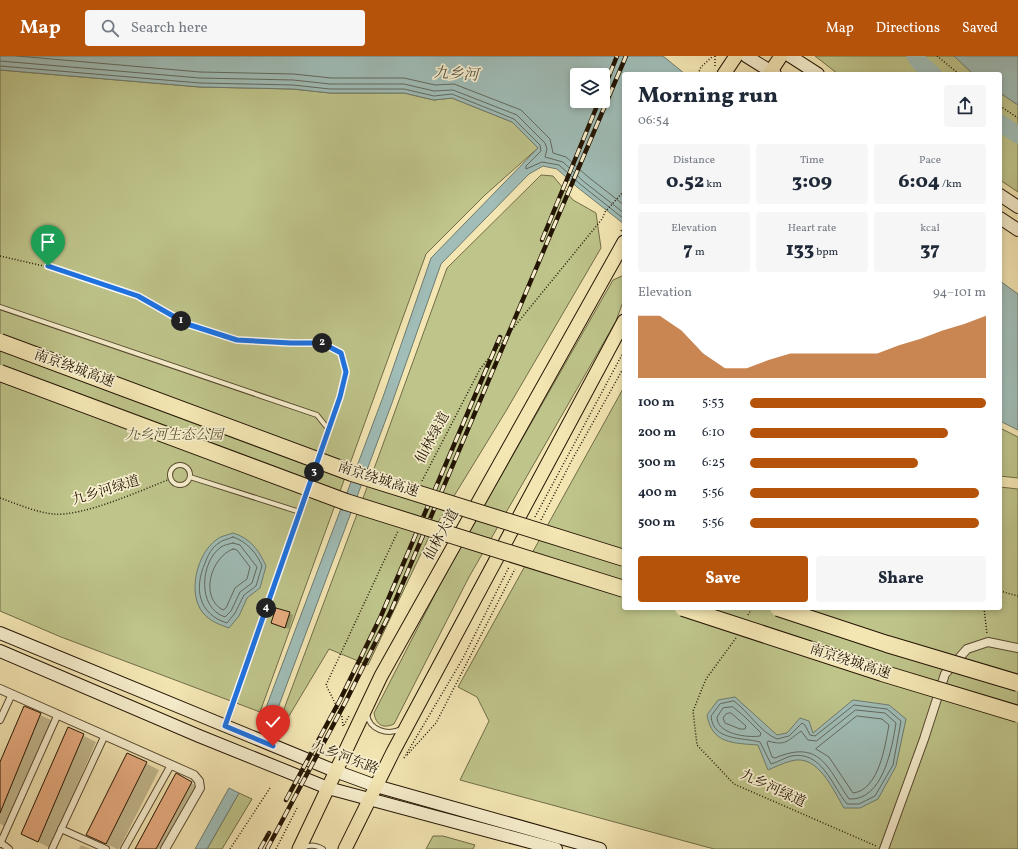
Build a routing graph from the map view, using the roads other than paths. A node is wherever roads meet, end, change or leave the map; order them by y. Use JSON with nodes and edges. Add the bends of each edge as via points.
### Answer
{"nodes":[{"id":1,"x":736,"y":56,"type":"edge"},
{"id":2,"x":746,"y":56,"type":"edge"},
{"id":3,"x":781,"y":56,"type":"edge"},
{"id":4,"x":790,"y":56,"type":"edge"},
{"id":5,"x":721,"y":72,"type":"edge"},
{"id":6,"x":770,"y":72,"type":"edge"},
{"id":7,"x":773,"y":72,"type":"edge"},
{"id":8,"x":815,"y":72,"type":"edge"},
{"id":9,"x":1002,"y":196,"type":"edge"},
{"id":10,"x":1018,"y":207,"type":"edge"},
{"id":11,"x":1002,"y":219,"type":"edge"},
{"id":12,"x":1018,"y":230,"type":"edge"},
{"id":13,"x":622,"y":246,"type":"edge"},
{"id":14,"x":0,"y":307,"type":"edge"},
{"id":15,"x":622,"y":325,"type":"edge"},
{"id":16,"x":0,"y":342,"type":"edge"},
{"id":17,"x":0,"y":374,"type":"edge"},
{"id":18,"x":190,"y":477,"type":"junction"},
{"id":19,"x":300,"y":512,"type":"junction"},
{"id":20,"x":622,"y":557,"type":"edge"},
{"id":21,"x":622,"y":588,"type":"edge"},
{"id":22,"x":688,"y":610,"type":"edge"},
{"id":23,"x":784,"y":610,"type":"edge"},
{"id":24,"x":0,"y":633,"type":"edge"},
{"id":25,"x":1018,"y":648,"type":"edge"},
{"id":26,"x":0,"y":651,"type":"edge"},
{"id":27,"x":1018,"y":683,"type":"edge"},
{"id":28,"x":0,"y":689,"type":"edge"},
{"id":29,"x":12,"y":694,"type":"junction"},
{"id":30,"x":366,"y":707,"type":"junction"},
{"id":31,"x":58,"y":714,"type":"junction"},
{"id":32,"x":1018,"y":714,"type":"edge"},
{"id":33,"x":0,"y":720,"type":"edge"},
{"id":34,"x":408,"y":725,"type":"junction"},
{"id":35,"x":225,"y":726,"type":"junction"},
{"id":36,"x":105,"y":735,"type":"junction"},
{"id":37,"x":172,"y":765,"type":"junction"},
{"id":38,"x":335,"y":771,"type":"junction"},
{"id":39,"x":376,"y":786,"type":"junction"},
{"id":40,"x":328,"y":788,"type":"junction"},
{"id":41,"x":369,"y":800,"type":"junction"},
{"id":42,"x":61,"y":829,"type":"junction"},
{"id":43,"x":0,"y":843,"type":"edge"},
{"id":44,"x":8,"y":849,"type":"edge"},
{"id":45,"x":52,"y":849,"type":"edge"},
{"id":46,"x":106,"y":849,"type":"edge"},
{"id":47,"x":124,"y":849,"type":"edge"},
{"id":48,"x":165,"y":849,"type":"edge"},
{"id":49,"x":299,"y":849,"type":"edge"},
{"id":50,"x":302,"y":849,"type":"edge"},
{"id":51,"x":323,"y":849,"type":"edge"},
{"id":52,"x":345,"y":849,"type":"edge"},
{"id":53,"x":556,"y":849,"type":"edge"},
{"id":54,"x":600,"y":849,"type":"edge"},
{"id":55,"x":884,"y":849,"type":"edge"}],
"edges":[{"from":1,"to":5,"type":"main road"},
{"from":2,"to":6,"type":"main road"},
{"from":3,"to":7,"type":"main road"},
{"from":4,"to":8,"type":"main road"},
{"from":9,"to":10,"type":"main road"},
{"from":11,"to":12,"type":"main road"},
{"from":13,"to":30,"type":"main road","name":"仙林大道"},
{"from":14,"to":19,"type":"lane","via":[[317,415],[329,430]]},
{"from":15,"to":34,"type":"main road"},
{"from":16,"to":20,"type":"highway","name":"南京绕城高速","bridge":true,"via":[[352,473]]},
{"from":17,"to":21,"type":"highway","name":"南京绕城高速","bridge":true,"via":[[346,502]]},
{"from":18,"to":18,"type":"lane","via":[[187,483],[181,486],[175,484],[170,479],[171,469],[180,465],[189,470]]},
{"from":18,"to":19,"type":"lane"},
{"from":19,"to":35,"type":"lane"},
{"from":22,"to":32,"type":"highway","name":"南京绕城高速","bridge":true},
{"from":23,"to":27,"type":"highway","name":"南京绕城高速","bridge":true},
{"from":24,"to":35,"type":"main road","name":"九乡河东路"},
{"from":25,"to":55,"type":"street","via":[[988,642],[967,649],[944,674],[924,739]]},
{"from":26,"to":40,"type":"main road"},
{"from":28,"to":29,"type":"street"},
{"from":29,"to":31,"type":"street"},
{"from":29,"to":33,"type":"street"},
{"from":30,"to":34,"type":"lane","via":[[368,721],[382,732],[394,733]]},
{"from":30,"to":38,"type":"main road","name":"仙林大道"},
{"from":31,"to":36,"type":"street"},
{"from":31,"to":43,"type":"street"},
{"from":34,"to":39,"type":"main road"},
{"from":35,"to":38,"type":"main road","name":"九乡河东路"},
{"from":36,"to":37,"type":"street"},
{"from":36,"to":42,"type":"street"},
{"from":37,"to":47,"type":"street"},
{"from":37,"to":48,"type":"street","via":[[194,775],[199,781],[200,788]]},
{"from":38,"to":39,"type":"main road","name":"九乡河东路"},
{"from":38,"to":40,"type":"main road","name":"仙林大道"},
{"from":39,"to":41,"type":"main road"},
{"from":39,"to":54,"type":"main road","name":"九乡河东路"},
{"from":40,"to":41,"type":"main road"},
{"from":40,"to":49,"type":"main road","name":"仙林大道"},
{"from":41,"to":52,"type":"main road"},
{"from":41,"to":53,"type":"main road"},
{"from":42,"to":45,"type":"street"},
{"from":42,"to":46,"type":"street"},
{"from":43,"to":44,"type":"street"},
{"from":50,"to":51,"type":"lane","via":[[317,845]]}]}
